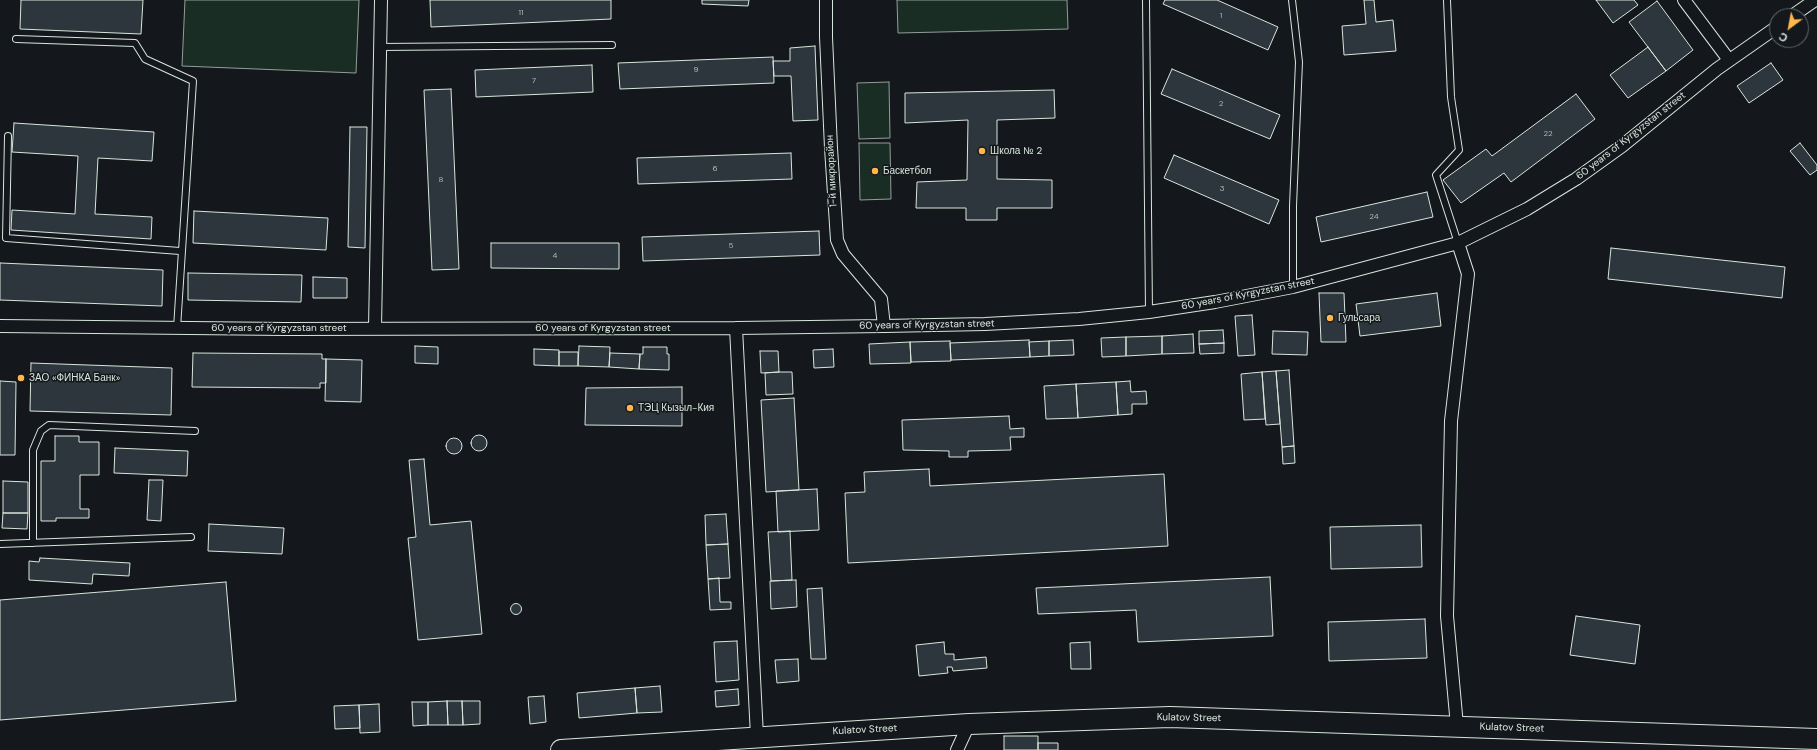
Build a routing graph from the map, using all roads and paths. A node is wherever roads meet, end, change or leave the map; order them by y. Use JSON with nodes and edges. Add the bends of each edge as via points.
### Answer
{"nodes":[{"id":1,"x":381,"y":0,"type":"edge"},
{"id":2,"x":826,"y":0,"type":"edge"},
{"id":3,"x":1146,"y":0,"type":"edge"},
{"id":4,"x":1292,"y":0,"type":"edge"},
{"id":5,"x":1447,"y":0,"type":"edge"},
{"id":6,"x":1684,"y":0,"type":"edge"},
{"id":7,"x":1815,"y":0,"type":"edge"},
{"id":8,"x":1804,"y":8,"type":"edge"},
{"id":9,"x":1769,"y":32,"type":"edge"},
{"id":10,"x":16,"y":39,"type":"dead end"},
{"id":11,"x":612,"y":45,"type":"dead end"},
{"id":12,"x":380,"y":47,"type":"junction"},
{"id":13,"x":1729,"y":60,"type":"junction"},
{"id":14,"x":8,"y":136,"type":"dead end"},
{"id":15,"x":1458,"y":243,"type":"junction"},
{"id":16,"x":180,"y":251,"type":"junction"},
{"id":17,"x":1294,"y":287,"type":"junction"},
{"id":18,"x":1149,"y":312,"type":"junction"},
{"id":19,"x":0,"y":326,"type":"edge"},
{"id":20,"x":884,"y":326,"type":"junction"},
{"id":21,"x":176,"y":328,"type":"junction"},
{"id":22,"x":375,"y":328,"type":"junction"},
{"id":23,"x":736,"y":328,"type":"junction"},
{"id":24,"x":195,"y":431,"type":"dead end"},
{"id":25,"x":190,"y":537,"type":"dead end"},
{"id":26,"x":33,"y":543,"type":"junction"},
{"id":27,"x":0,"y":544,"type":"edge"},
{"id":28,"x":969,"y":724,"type":"junction"},
{"id":29,"x":1457,"y":726,"type":"junction"},
{"id":30,"x":757,"y":736,"type":"junction"},
{"id":31,"x":1817,"y":739,"type":"edge"},
{"id":32,"x":561,"y":750,"type":"edge"},
{"id":33,"x":957,"y":750,"type":"edge"}],
"edges":[{"from":1,"to":12,"type":"street"},
{"from":2,"to":20,"type":"street","name":"1-й микрорайон","via":[[837,240],[843,254],[882,299]]},
{"from":3,"to":18,"type":"lane"},
{"from":4,"to":17,"type":"lane","via":[[1299,62]]},
{"from":5,"to":15,"type":"lane","via":[[1451,97],[1459,150],[1436,175]]},
{"from":6,"to":13,"type":"street"},
{"from":7,"to":8,"type":"street"},
{"from":9,"to":13,"type":"street","name":"60 years of Kyrgyzstan street"},
{"from":10,"to":16,"type":"lane","via":[[135,43],[145,59],[193,80]]},
{"from":11,"to":12,"type":"lane"},
{"from":12,"to":22,"type":"street"},
{"from":13,"to":15,"type":"street","name":"60 years of Kyrgyzstan street","via":[[1622,146],[1576,179],[1527,209]]},
{"from":14,"to":16,"type":"lane","via":[[6,238]]},
{"from":15,"to":17,"type":"street","name":"60 years of Kyrgyzstan street"},
{"from":15,"to":29,"type":"street","via":[[1468,274],[1451,421],[1447,616]]},
{"from":16,"to":21,"type":"lane"},
{"from":17,"to":18,"type":"street","name":"60 years of Kyrgyzstan street"},
{"from":18,"to":20,"type":"street","name":"60 years of Kyrgyzstan street","via":[[985,324]]},
{"from":19,"to":21,"type":"street","name":"60 years of Kyrgyzstan street"},
{"from":20,"to":23,"type":"street","name":"60 years of Kyrgyzstan street"},
{"from":21,"to":22,"type":"street","name":"60 years of Kyrgyzstan street"},
{"from":22,"to":23,"type":"street","name":"60 years of Kyrgyzstan street"},
{"from":23,"to":30,"type":"street"},
{"from":24,"to":26,"type":"lane","via":[[49,425],[41,432],[33,450]]},
{"from":25,"to":26,"type":"lane"},
{"from":26,"to":27,"type":"lane"},
{"from":28,"to":29,"type":"highway","name":"Kulatov Street","via":[[1170,717]]},
{"from":28,"to":30,"type":"highway","name":"Kulatov Street"},
{"from":28,"to":33,"type":"street"},
{"from":29,"to":31,"type":"highway","name":"Kulatov Street"},
{"from":30,"to":32,"type":"highway","name":"Kulatov Street"}]}
